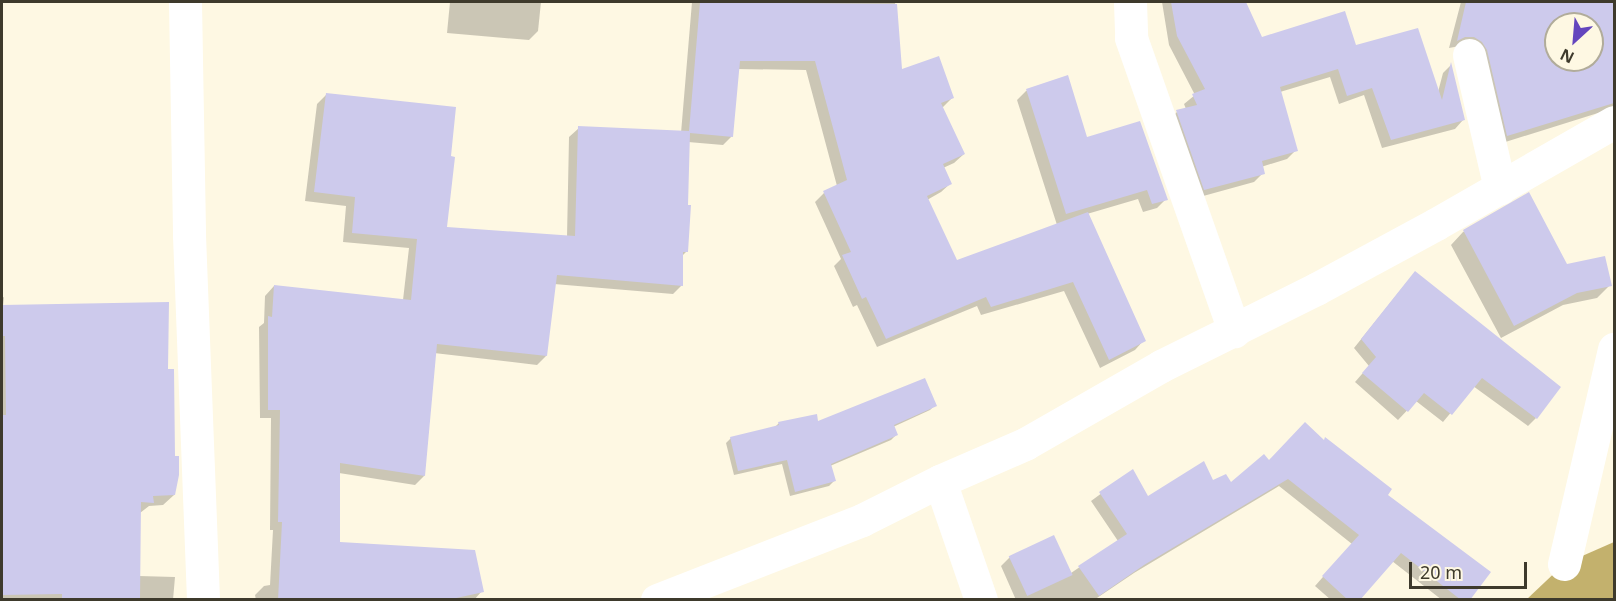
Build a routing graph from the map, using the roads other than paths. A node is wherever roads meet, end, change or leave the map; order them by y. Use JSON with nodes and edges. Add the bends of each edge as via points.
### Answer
{"nodes":[{"id":1,"x":185,"y":2,"type":"edge"},
{"id":2,"x":1130,"y":2,"type":"edge"},
{"id":3,"x":1469,"y":55,"type":"dead end"},
{"id":4,"x":1614,"y":122,"type":"edge"},
{"id":5,"x":1500,"y":188,"type":"junction"},
{"id":6,"x":1234,"y":331,"type":"junction"},
{"id":7,"x":1614,"y":350,"type":"edge"},
{"id":8,"x":940,"y":481,"type":"junction"},
{"id":9,"x":1564,"y":564,"type":"dead end"},
{"id":10,"x":203,"y":600,"type":"edge"},
{"id":11,"x":657,"y":600,"type":"edge"},
{"id":12,"x":981,"y":600,"type":"edge"}],
"edges":[{"from":1,"to":10,"type":"street","via":[[189,235]]},
{"from":2,"to":6,"type":"street","via":[[1131,38]]},
{"from":3,"to":5,"type":"street"},
{"from":4,"to":5,"type":"street"},
{"from":5,"to":6,"type":"street"},
{"from":6,"to":8,"type":"street","via":[[1161,366],[1025,444]]},
{"from":7,"to":9,"type":"street"},
{"from":8,"to":11,"type":"street","via":[[862,520]]},
{"from":8,"to":12,"type":"street"}]}
